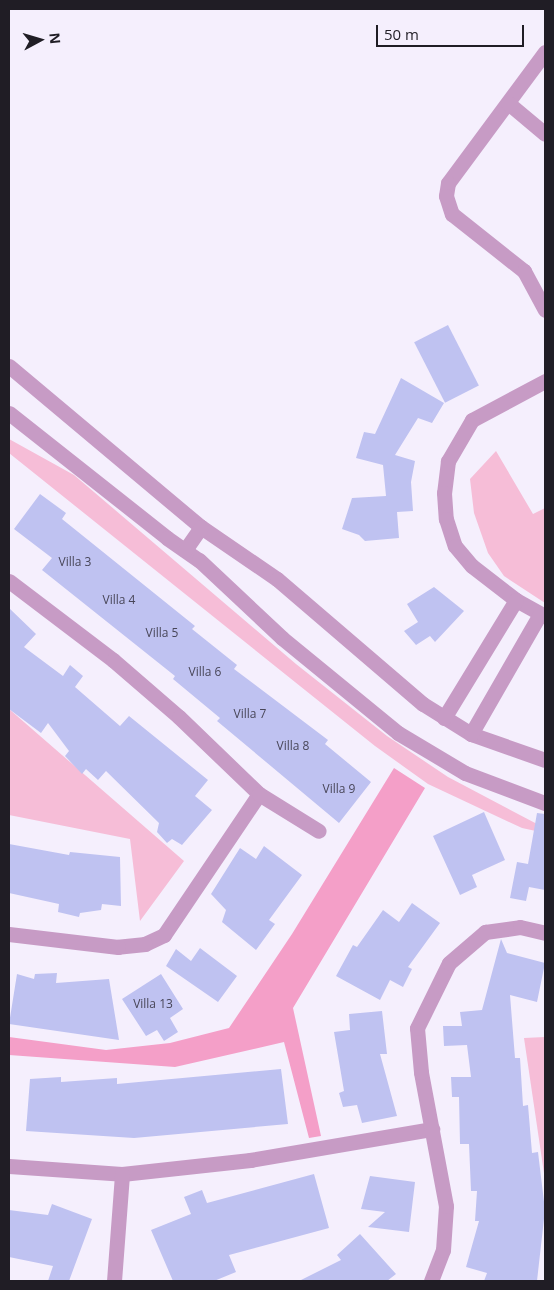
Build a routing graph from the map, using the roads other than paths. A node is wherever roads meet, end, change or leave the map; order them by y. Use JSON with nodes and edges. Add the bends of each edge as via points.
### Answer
{"nodes":[{"id":1,"x":545,"y":52,"type":"edge"},
{"id":2,"x":508,"y":103,"type":"junction"},
{"id":3,"x":545,"y":134,"type":"edge"},
{"id":4,"x":545,"y":310,"type":"edge"},
{"id":5,"x":9,"y":366,"type":"edge"},
{"id":6,"x":545,"y":381,"type":"edge"},
{"id":7,"x":9,"y":413,"type":"edge"},
{"id":8,"x":202,"y":527,"type":"junction"},
{"id":9,"x":185,"y":550,"type":"junction"},
{"id":10,"x":9,"y":581,"type":"edge"},
{"id":11,"x":516,"y":600,"type":"junction"},
{"id":12,"x":542,"y":615,"type":"edge"},
{"id":13,"x":444,"y":718,"type":"junction"},
{"id":14,"x":471,"y":734,"type":"junction"},
{"id":15,"x":545,"y":760,"type":"edge"},
{"id":16,"x":258,"y":794,"type":"junction"},
{"id":17,"x":545,"y":804,"type":"edge"},
{"id":18,"x":319,"y":830,"type":"dead end"},
{"id":19,"x":545,"y":933,"type":"edge"},
{"id":20,"x":9,"y":934,"type":"edge"},
{"id":21,"x":432,"y":1129,"type":"junction"},
{"id":22,"x":9,"y":1166,"type":"edge"},
{"id":23,"x":122,"y":1174,"type":"junction"},
{"id":24,"x":114,"y":1281,"type":"edge"},
{"id":25,"x":431,"y":1281,"type":"edge"}],
"edges":[{"from":1,"to":2,"type":"street"},
{"from":2,"to":3,"type":"street"},
{"from":2,"to":4,"type":"street","via":[[448,183],[446,196],[452,214],[524,271]]},
{"from":5,"to":8,"type":"street"},
{"from":6,"to":11,"type":"street","via":[[472,420],[448,461],[444,493],[446,519],[455,546],[472,566]]},
{"from":7,"to":9,"type":"street"},
{"from":8,"to":9,"type":"street"},
{"from":8,"to":13,"type":"street","via":[[276,579]]},
{"from":9,"to":17,"type":"street","via":[[209,568],[282,638],[398,733],[465,773]]},
{"from":10,"to":16,"type":"street","via":[[113,660],[179,717]]},
{"from":11,"to":12,"type":"street"},
{"from":11,"to":13,"type":"street"},
{"from":12,"to":14,"type":"street"},
{"from":13,"to":14,"type":"street"},
{"from":14,"to":15,"type":"street"},
{"from":16,"to":18,"type":"street"},
{"from":16,"to":20,"type":"street","via":[[164,935],[145,944],[118,947]]},
{"from":19,"to":21,"type":"street","via":[[520,927],[485,932],[449,963],[417,1028],[421,1072]]},
{"from":21,"to":23,"type":"street","via":[[250,1160]]},
{"from":21,"to":25,"type":"street","via":[[446,1206],[443,1250]]},
{"from":22,"to":23,"type":"street"},
{"from":23,"to":24,"type":"street"}]}
